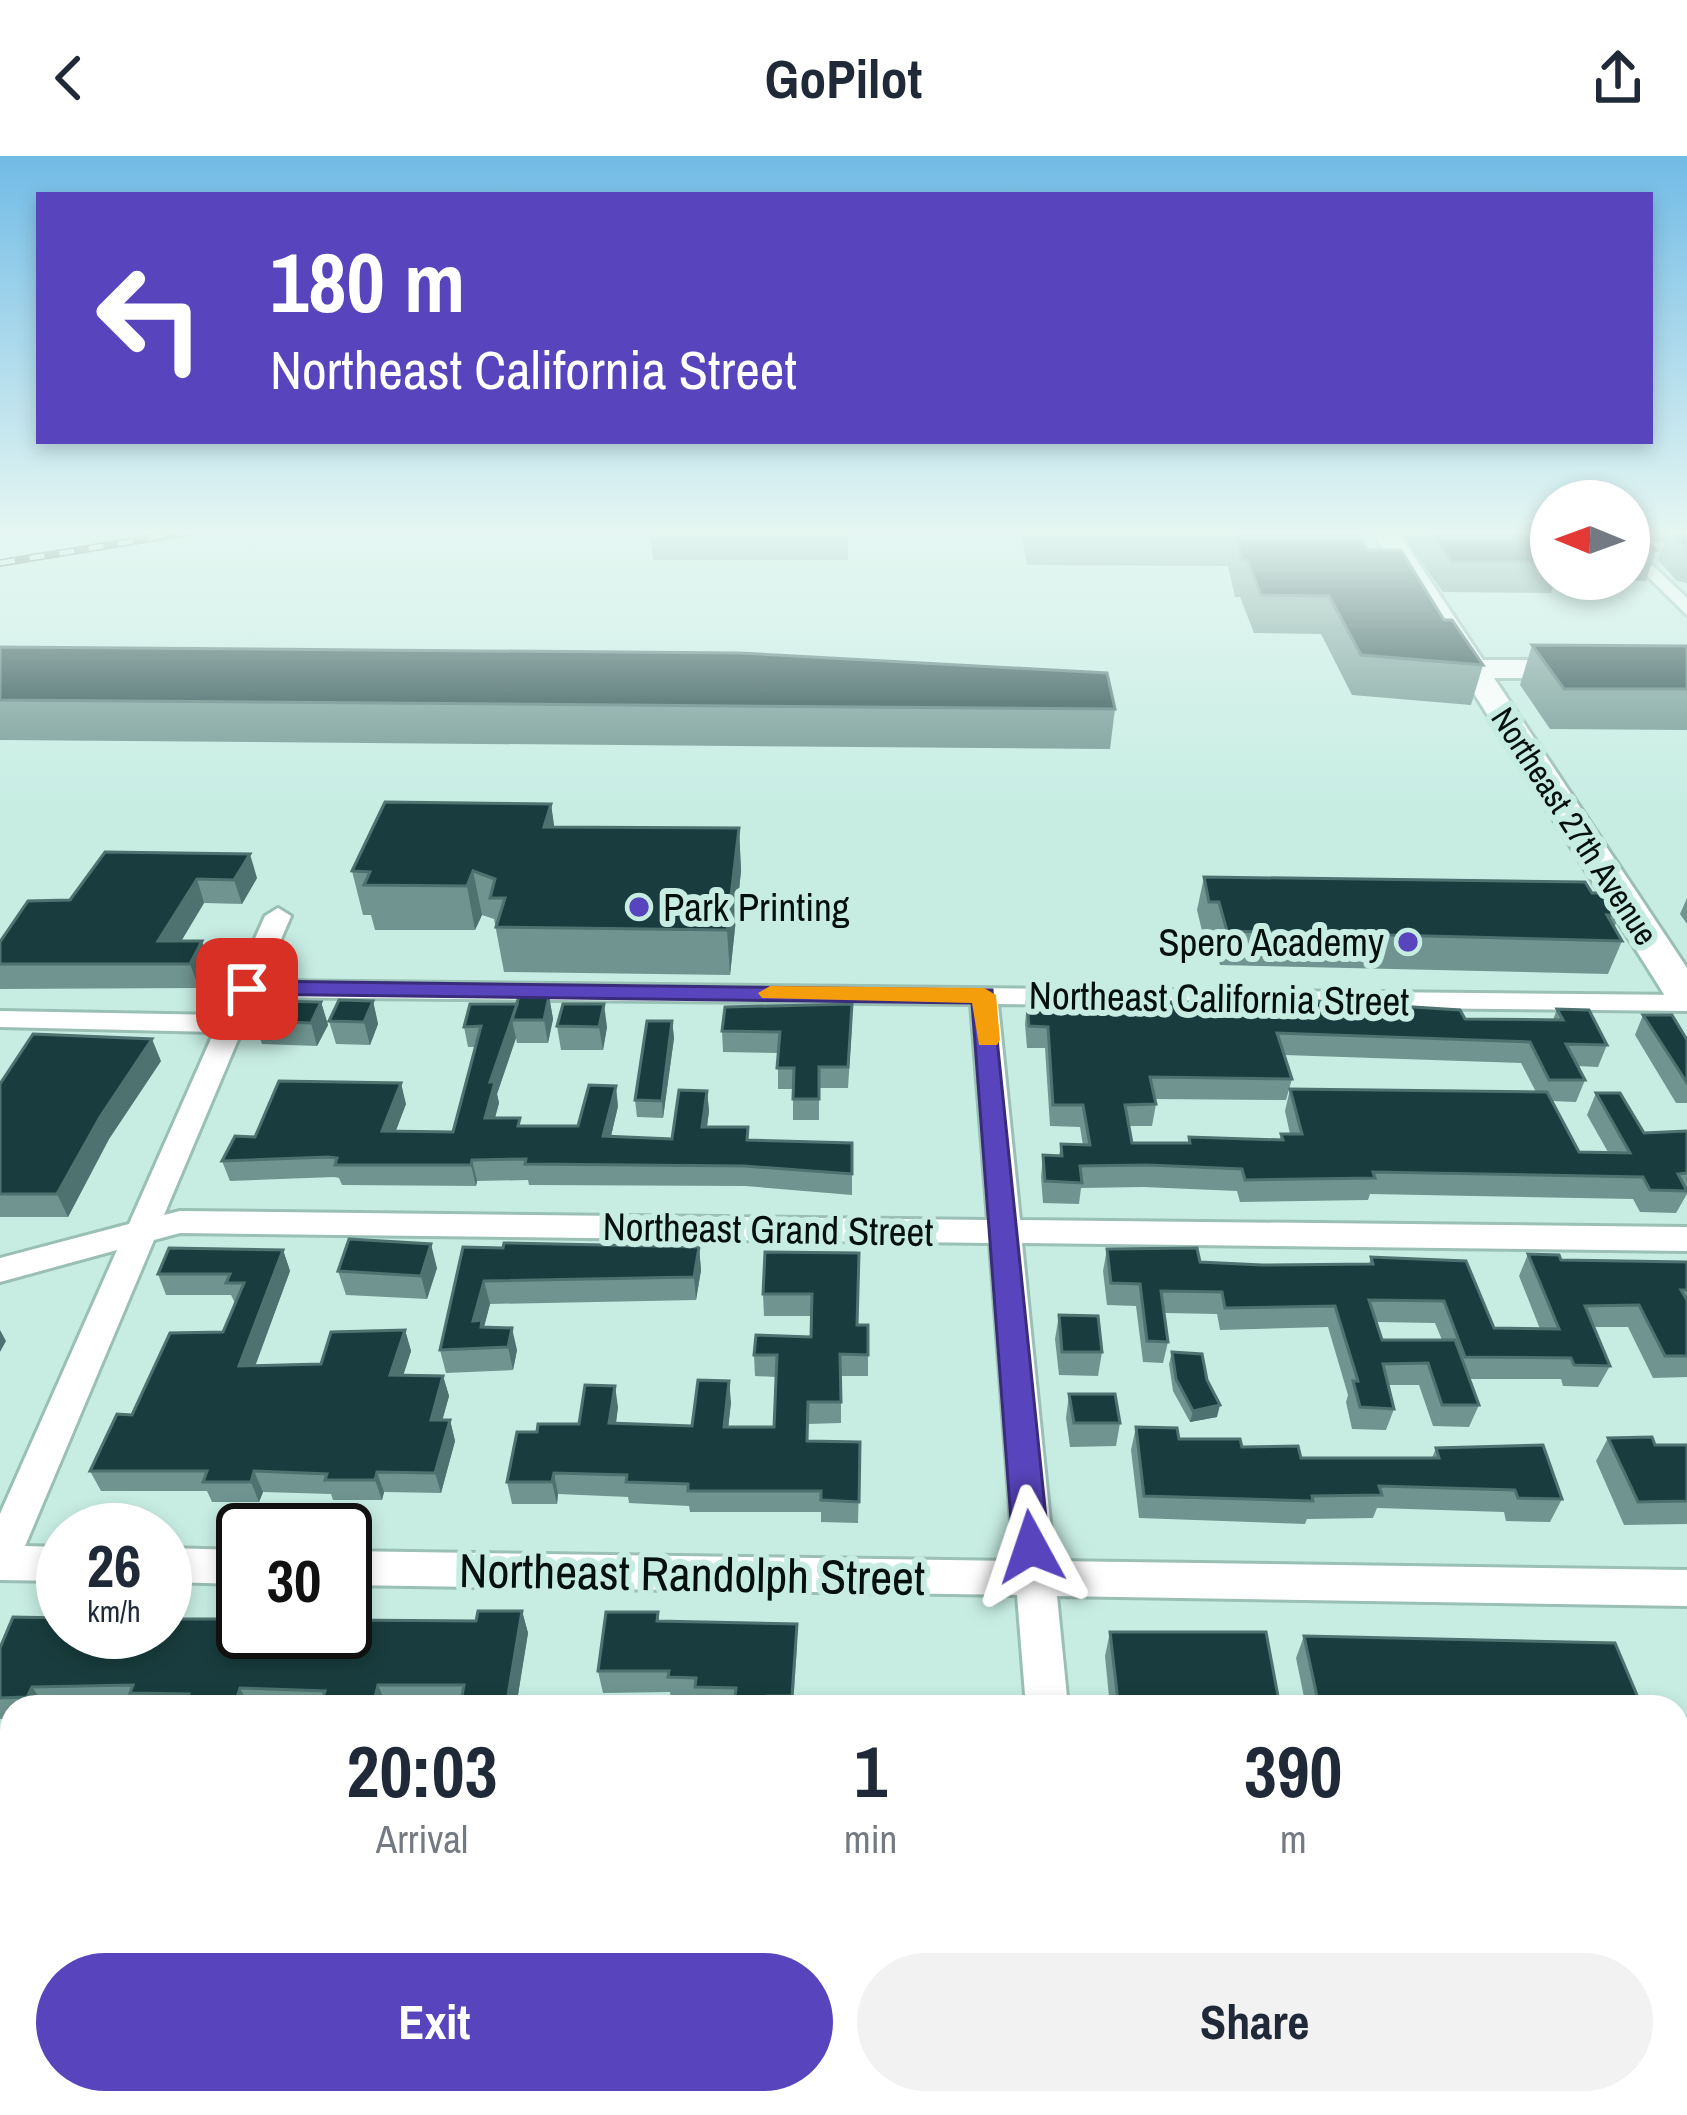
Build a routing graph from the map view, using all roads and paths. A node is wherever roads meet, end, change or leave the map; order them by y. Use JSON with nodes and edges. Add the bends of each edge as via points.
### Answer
{"nodes":[{"id":1,"x":1444,"y":623,"type":"edge"},
{"id":2,"x":1474,"y":669,"type":"junction"},
{"id":3,"x":1687,"y":669,"type":"edge"},
{"id":4,"x":278,"y":916,"type":"dead end"},
{"id":5,"x":247,"y":989,"type":"junction"},
{"id":6,"x":984,"y":995,"type":"junction"},
{"id":7,"x":1687,"y":1001,"type":"edge"},
{"id":8,"x":0,"y":1019,"type":"edge"},
{"id":9,"x":230,"y":1024,"type":"junction"},
{"id":10,"x":140,"y":1232,"type":"junction"},
{"id":11,"x":1003,"y":1232,"type":"junction"},
{"id":12,"x":1687,"y":1239,"type":"edge"},
{"id":13,"x":0,"y":1270,"type":"edge"},
{"id":14,"x":0,"y":1560,"type":"edge"},
{"id":15,"x":36,"y":1562,"type":"edge"},
{"id":16,"x":372,"y":1568,"type":"edge"},
{"id":17,"x":1034,"y":1580,"type":"junction"},
{"id":18,"x":1687,"y":1588,"type":"edge"},
{"id":19,"x":1046,"y":1695,"type":"edge"}],
"edges":[{"from":1,"to":2,"type":"street","name":"Northeast 27th Avenue"},
{"from":2,"to":3,"type":"street"},
{"from":2,"to":7,"type":"street","name":"Northeast 27th Avenue"},
{"from":4,"to":5,"type":"street"},
{"from":5,"to":6,"type":"street","name":"Northeast California Street"},
{"from":5,"to":9,"type":"street"},
{"from":6,"to":7,"type":"street","name":"Northeast California Street"},
{"from":6,"to":11,"type":"street"},
{"from":8,"to":9,"type":"street"},
{"from":9,"to":10,"type":"street"},
{"from":10,"to":11,"type":"street","name":"Northeast Grand Street","via":[[180,1222]]},
{"from":10,"to":13,"type":"street","name":"Northeast Grand Street"},
{"from":10,"to":14,"type":"street"},
{"from":11,"to":12,"type":"street","name":"Northeast Grand Street"},
{"from":11,"to":17,"type":"street"},
{"from":14,"to":15,"type":"street"},
{"from":16,"to":17,"type":"street","name":"Northeast Randolph Street"},
{"from":17,"to":18,"type":"street","name":"Northeast Randolph Street"},
{"from":17,"to":19,"type":"street"}]}
